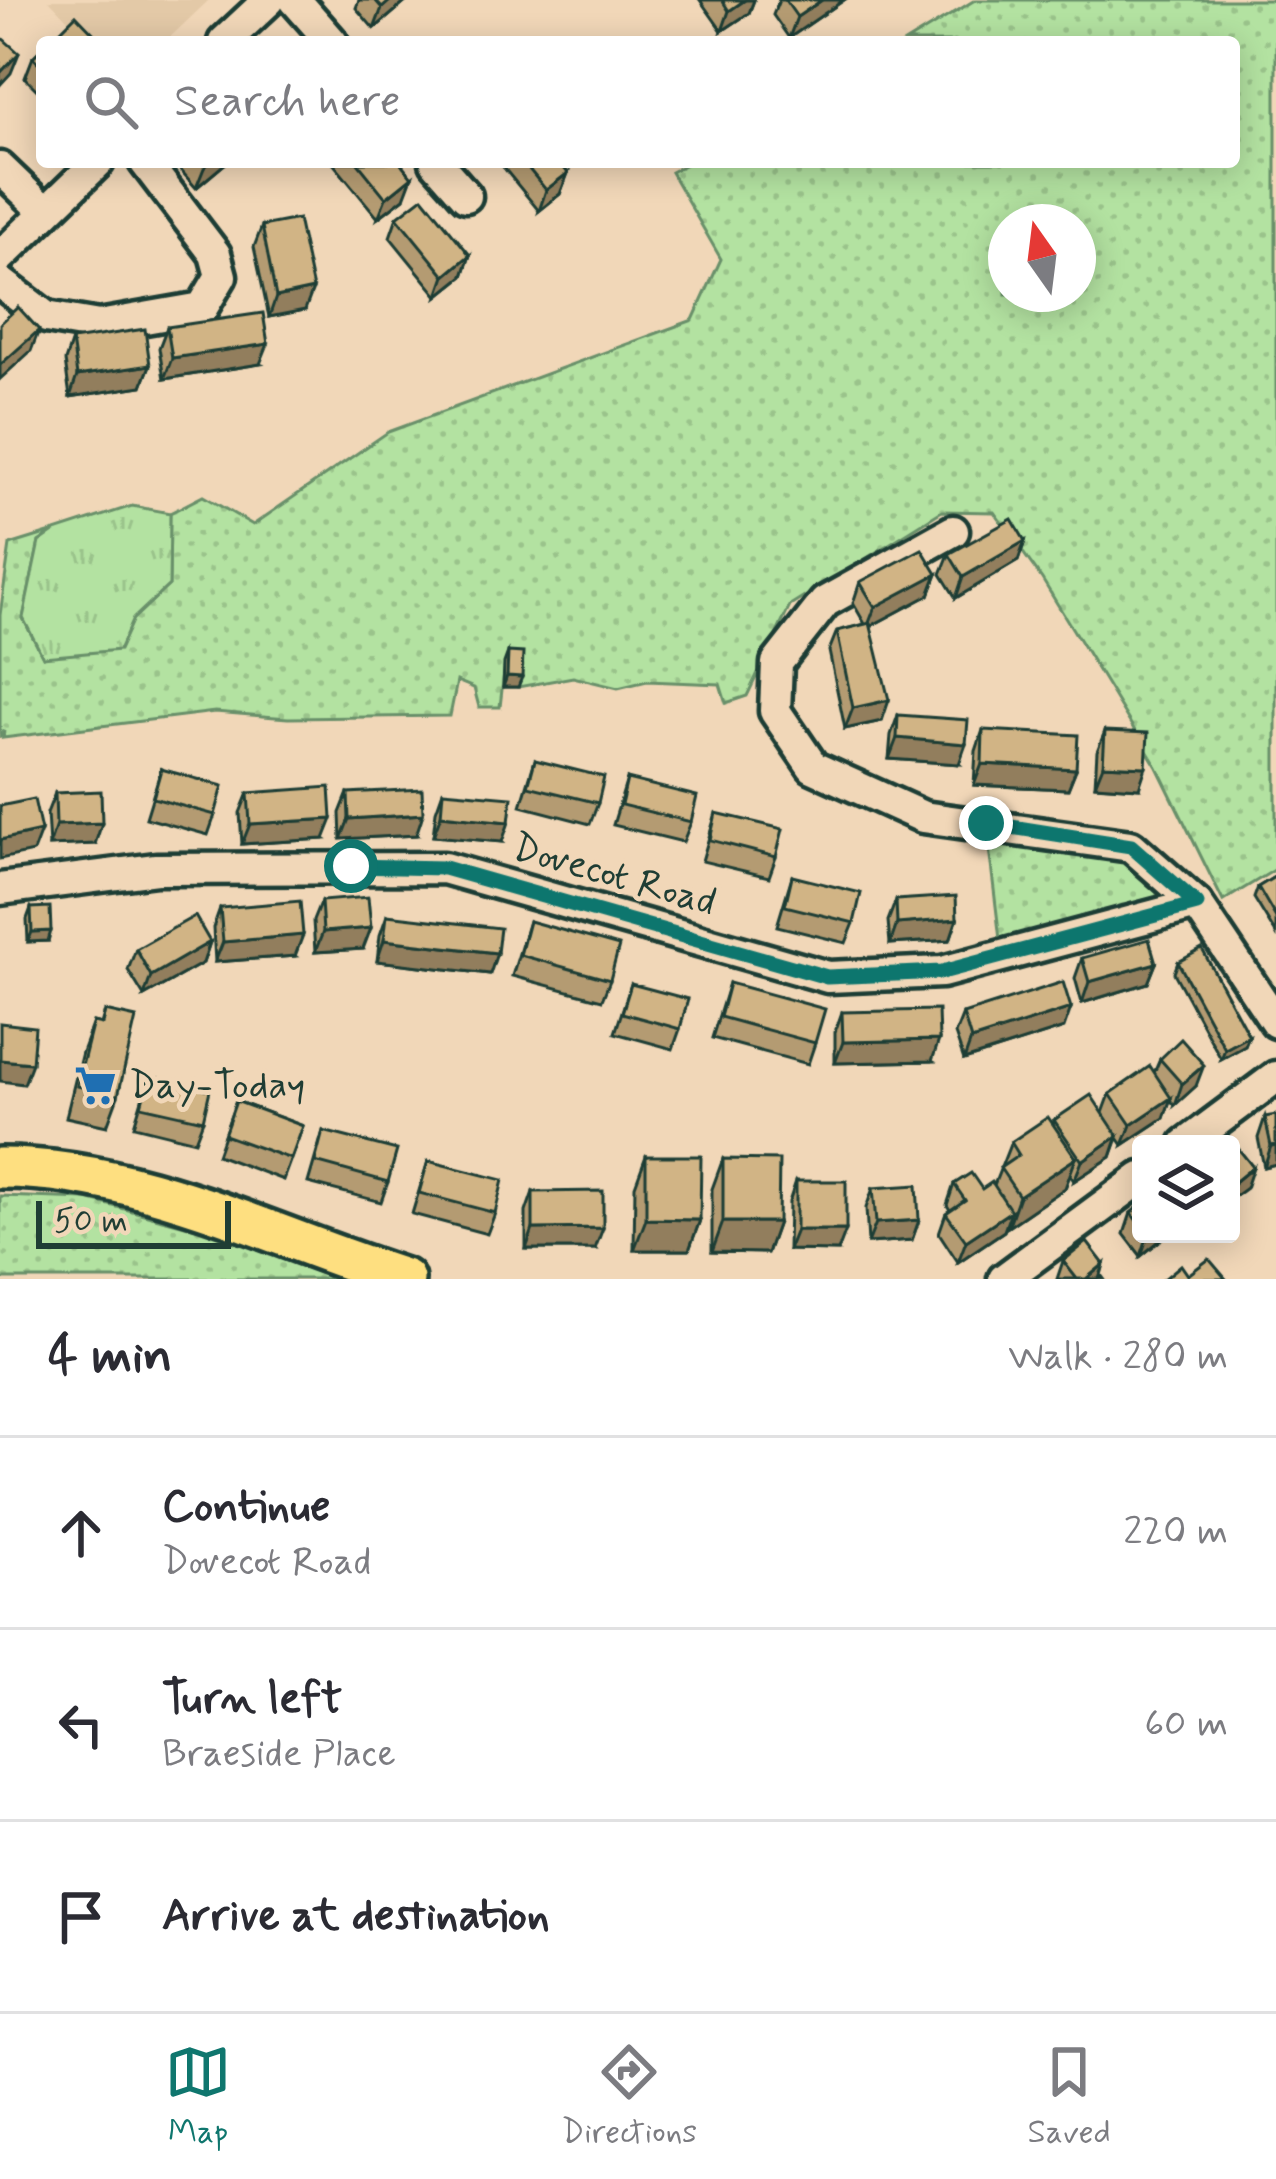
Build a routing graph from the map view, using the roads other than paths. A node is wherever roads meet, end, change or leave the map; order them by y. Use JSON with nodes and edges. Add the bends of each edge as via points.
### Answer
{"nodes":[{"id":1,"x":269,"y":0,"type":"edge"},
{"id":2,"x":296,"y":0,"type":"edge"},
{"id":3,"x":230,"y":36,"type":"edge"},
{"id":4,"x":327,"y":36,"type":"edge"},
{"id":5,"x":0,"y":168,"type":"edge"},
{"id":6,"x":92,"y":168,"type":"edge"},
{"id":7,"x":150,"y":168,"type":"edge"},
{"id":8,"x":441,"y":168,"type":"edge"},
{"id":9,"x":466,"y":196,"type":"dead end"},
{"id":10,"x":46,"y":212,"type":"junction"},
{"id":11,"x":0,"y":257,"type":"edge"},
{"id":12,"x":0,"y":282,"type":"edge"},
{"id":13,"x":953,"y":530,"type":"dead end"},
{"id":14,"x":0,"y":890,"type":"edge"},
{"id":15,"x":1197,"y":904,"type":"junction"},
{"id":16,"x":1276,"y":1022,"type":"edge"},
{"id":17,"x":1276,"y":1077,"type":"edge"},
{"id":18,"x":1198,"y":1135,"type":"edge"},
{"id":19,"x":0,"y":1168,"type":"edge"},
{"id":20,"x":1132,"y":1185,"type":"edge"},
{"id":21,"x":404,"y":1279,"type":"edge"},
{"id":22,"x":1004,"y":1279,"type":"edge"}],
"edges":[{"from":1,"to":3,"type":"street"},
{"from":2,"to":4,"type":"street"},
{"from":5,"to":10,"type":"street"},
{"from":6,"to":10,"type":"street"},
{"from":7,"to":12,"type":"street","via":[[215,254],[221,276],[202,308],[99,326],[46,317]]},
{"from":8,"to":9,"type":"street"},
{"from":10,"to":11,"type":"street"},
{"from":13,"to":15,"type":"street","via":[[825,602],[776,663],[775,711],[813,767],[922,817],[1131,846]]},
{"from":14,"to":15,"type":"street","name":"Dovecot Road","via":[[156,869],[444,868],[827,977],[942,972]]},
{"from":15,"to":16,"type":"street"},
{"from":17,"to":18,"type":"street"},
{"from":19,"to":21,"type":"main road","via":[[195,1202]]},
{"from":20,"to":22,"type":"street"}]}
